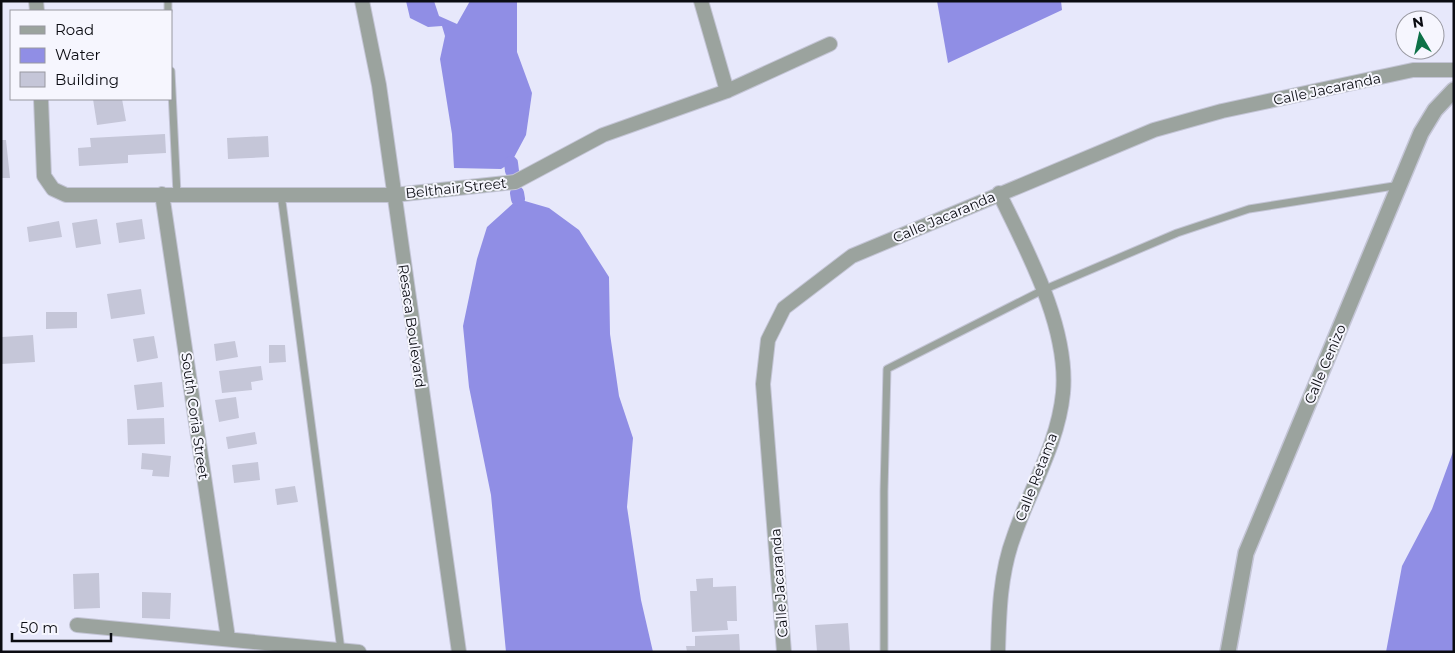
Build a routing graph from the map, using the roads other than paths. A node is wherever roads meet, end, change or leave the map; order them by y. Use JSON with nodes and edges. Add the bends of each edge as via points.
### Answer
{"nodes":[{"id":1,"x":362,"y":1,"type":"edge"},
{"id":2,"x":701,"y":1,"type":"edge"},
{"id":3,"x":830,"y":44,"type":"dead end"},
{"id":4,"x":1454,"y":70,"type":"edge"},
{"id":5,"x":1454,"y":90,"type":"edge"},
{"id":6,"x":727,"y":91,"type":"junction"},
{"id":7,"x":172,"y":92,"type":"edge"},
{"id":8,"x":41,"y":100,"type":"edge"},
{"id":9,"x":1400,"y":185,"type":"junction"},
{"id":10,"x":999,"y":193,"type":"junction"},
{"id":11,"x":162,"y":194,"type":"junction"},
{"id":12,"x":177,"y":194,"type":"junction"},
{"id":13,"x":281,"y":194,"type":"junction"},
{"id":14,"x":394,"y":195,"type":"junction"},
{"id":15,"x":1043,"y":290,"type":"junction"},
{"id":16,"x":77,"y":625,"type":"dead end"},
{"id":17,"x":228,"y":638,"type":"junction"},
{"id":18,"x":341,"y":650,"type":"junction"},
{"id":19,"x":359,"y":652,"type":"edge"},
{"id":20,"x":459,"y":652,"type":"edge"},
{"id":21,"x":784,"y":652,"type":"edge"},
{"id":22,"x":884,"y":652,"type":"edge"},
{"id":23,"x":998,"y":652,"type":"edge"},
{"id":24,"x":1228,"y":652,"type":"edge"}],
"edges":[{"from":1,"to":14,"type":"street","name":"Resaca Boulevard","via":[[379,85]]},
{"from":2,"to":6,"type":"street"},
{"from":3,"to":6,"type":"street","name":"Belthair Street"},
{"from":4,"to":10,"type":"street","name":"Calle Jacaranda","via":[[1413,70],[1222,111],[1154,130]]},
{"from":5,"to":9,"type":"street","name":"Calle Cenizo","via":[[1435,110],[1422,132]]},
{"from":6,"to":14,"type":"street","name":"Belthair Street","via":[[603,135],[514,182]]},
{"from":7,"to":12,"type":"lane"},
{"from":8,"to":11,"type":"street","name":"Belthair Street","via":[[44,176],[53,189],[66,195]]},
{"from":9,"to":15,"type":"lane","via":[[1249,209],[1177,233]]},
{"from":9,"to":24,"type":"street","name":"Calle Cenizo","via":[[1246,553]]},
{"from":10,"to":15,"type":"street","name":"Calle Retama"},
{"from":10,"to":21,"type":"street","name":"Calle Jacaranda","via":[[852,256],[784,308],[768,340],[763,384]]},
{"from":11,"to":12,"type":"street","name":"Belthair Street"},
{"from":11,"to":17,"type":"street","name":"South Coria Street"},
{"from":12,"to":13,"type":"street","name":"Belthair Street"},
{"from":13,"to":14,"type":"street","name":"Belthair Street"},
{"from":13,"to":18,"type":"lane"},
{"from":14,"to":20,"type":"street","name":"Resaca Boulevard"},
{"from":15,"to":22,"type":"lane","via":[[887,369]]},
{"from":15,"to":23,"type":"street","name":"Calle Retama","via":[[1060,341],[1063,392],[1049,449],[1013,538],[999,600]]},
{"from":16,"to":17,"type":"street"},
{"from":17,"to":18,"type":"street"},
{"from":18,"to":19,"type":"street"}]}
